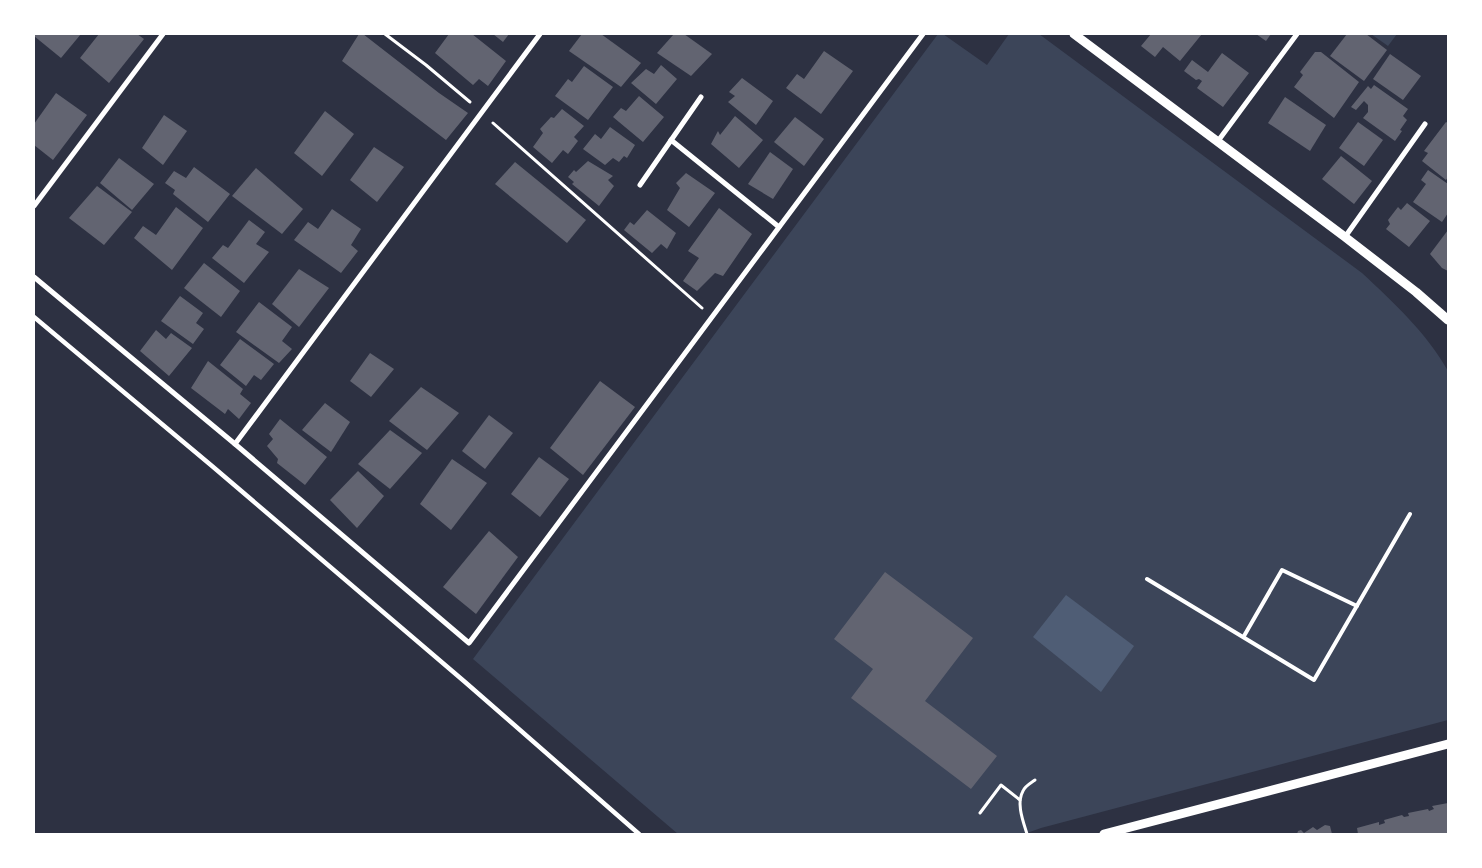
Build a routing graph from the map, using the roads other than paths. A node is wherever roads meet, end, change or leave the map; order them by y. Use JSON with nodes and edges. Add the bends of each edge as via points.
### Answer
{"nodes":[{"id":1,"x":163,"y":34,"type":"edge"},
{"id":2,"x":540,"y":34,"type":"edge"},
{"id":3,"x":923,"y":34,"type":"edge"},
{"id":4,"x":1074,"y":34,"type":"edge"},
{"id":5,"x":1297,"y":34,"type":"edge"},
{"id":6,"x":701,"y":97,"type":"dead end"},
{"id":7,"x":1424,"y":124,"type":"dead end"},
{"id":8,"x":671,"y":140,"type":"junction"},
{"id":9,"x":1218,"y":141,"type":"junction"},
{"id":10,"x":640,"y":185,"type":"dead end"},
{"id":11,"x":34,"y":206,"type":"edge"},
{"id":12,"x":779,"y":227,"type":"junction"},
{"id":13,"x":1345,"y":237,"type":"junction"},
{"id":14,"x":34,"y":277,"type":"edge"},
{"id":15,"x":34,"y":317,"type":"edge"},
{"id":16,"x":1448,"y":320,"type":"edge"},
{"id":17,"x":235,"y":444,"type":"junction"},
{"id":18,"x":1410,"y":514,"type":"dead end"},
{"id":19,"x":1148,"y":579,"type":"dead end"},
{"id":20,"x":1357,"y":606,"type":"junction"},
{"id":21,"x":1244,"y":636,"type":"junction"},
{"id":22,"x":1448,"y":744,"type":"edge"},
{"id":23,"x":638,"y":834,"type":"edge"},
{"id":24,"x":1104,"y":834,"type":"edge"}],
"edges":[{"from":1,"to":11,"type":"street"},
{"from":2,"to":17,"type":"street"},
{"from":3,"to":12,"type":"street"},
{"from":4,"to":9,"type":"street"},
{"from":5,"to":9,"type":"street"},
{"from":6,"to":8,"type":"street"},
{"from":7,"to":13,"type":"street"},
{"from":8,"to":10,"type":"street"},
{"from":8,"to":12,"type":"street"},
{"from":9,"to":13,"type":"street"},
{"from":12,"to":17,"type":"street","via":[[469,643]]},
{"from":13,"to":16,"type":"street"},
{"from":14,"to":17,"type":"street"},
{"from":15,"to":23,"type":"street","via":[[443,663]]},
{"from":18,"to":20,"type":"lane"},
{"from":19,"to":21,"type":"lane"},
{"from":20,"to":21,"type":"lane","via":[[1282,570]]},
{"from":20,"to":21,"type":"lane","via":[[1314,680]]},
{"from":22,"to":24,"type":"street"}]}
